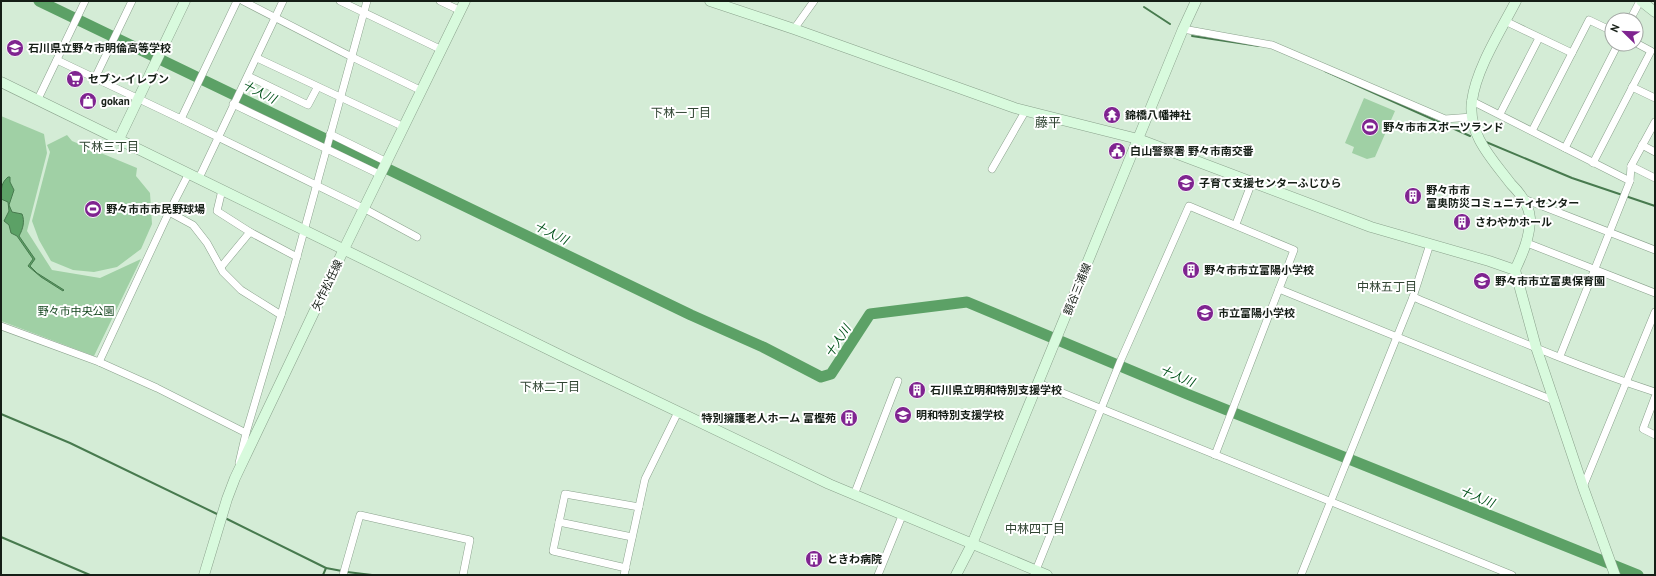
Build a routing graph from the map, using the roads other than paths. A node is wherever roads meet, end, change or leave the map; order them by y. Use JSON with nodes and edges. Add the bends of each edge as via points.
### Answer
{"nodes":[{"id":1,"x":85,"y":1,"type":"edge"},
{"id":2,"x":132,"y":1,"type":"edge"},
{"id":3,"x":185,"y":1,"type":"edge"},
{"id":4,"x":237,"y":1,"type":"edge"},
{"id":5,"x":243,"y":1,"type":"edge"},
{"id":6,"x":283,"y":1,"type":"edge"},
{"id":7,"x":340,"y":1,"type":"edge"},
{"id":8,"x":367,"y":1,"type":"edge"},
{"id":9,"x":440,"y":1,"type":"edge"},
{"id":10,"x":465,"y":1,"type":"edge"},
{"id":11,"x":710,"y":1,"type":"edge"},
{"id":12,"x":814,"y":1,"type":"edge"},
{"id":13,"x":1196,"y":1,"type":"edge"},
{"id":14,"x":1516,"y":1,"type":"edge"},
{"id":15,"x":1641,"y":1,"type":"edge"},
{"id":16,"x":461,"y":11,"type":"junction"},
{"id":17,"x":1635,"y":12,"type":"edge"},
{"id":18,"x":1655,"y":12,"type":"edge"},
{"id":19,"x":363,"y":13,"type":"junction"},
{"id":20,"x":276,"y":17,"type":"junction"},
{"id":21,"x":1505,"y":21,"type":"junction"},
{"id":22,"x":1604,"y":27,"type":"edge"},
{"id":23,"x":794,"y":29,"type":"junction"},
{"id":24,"x":1183,"y":30,"type":"junction"},
{"id":25,"x":1539,"y":38,"type":"junction"},
{"id":26,"x":1644,"y":47,"type":"edge"},
{"id":27,"x":442,"y":50,"type":"junction"},
{"id":28,"x":1614,"y":52,"type":"edge"},
{"id":29,"x":1572,"y":53,"type":"junction"},
{"id":30,"x":350,"y":56,"type":"junction"},
{"id":31,"x":256,"y":58,"type":"junction"},
{"id":32,"x":57,"y":60,"type":"junction"},
{"id":33,"x":248,"y":76,"type":"junction"},
{"id":34,"x":95,"y":78,"type":"junction"},
{"id":35,"x":1,"y":82,"type":"edge"},
{"id":36,"x":1632,"y":87,"type":"junction"},
{"id":37,"x":317,"y":88,"type":"junction"},
{"id":38,"x":422,"y":91,"type":"junction"},
{"id":39,"x":138,"y":98,"type":"junction"},
{"id":40,"x":340,"y":98,"type":"junction"},
{"id":41,"x":1655,"y":98,"type":"edge"},
{"id":42,"x":38,"y":99,"type":"junction"},
{"id":43,"x":236,"y":99,"type":"junction"},
{"id":44,"x":1472,"y":101,"type":"junction"},
{"id":45,"x":1026,"y":110,"type":"junction"},
{"id":46,"x":1500,"y":114,"type":"junction"},
{"id":47,"x":1472,"y":117,"type":"junction"},
{"id":48,"x":180,"y":119,"type":"junction"},
{"id":49,"x":1655,"y":122,"type":"edge"},
{"id":50,"x":404,"y":127,"type":"junction"},
{"id":51,"x":1532,"y":131,"type":"junction"},
{"id":52,"x":218,"y":138,"type":"junction"},
{"id":53,"x":119,"y":139,"type":"junction"},
{"id":54,"x":1138,"y":139,"type":"junction"},
{"id":55,"x":328,"y":141,"type":"junction"},
{"id":56,"x":1642,"y":145,"type":"junction"},
{"id":57,"x":1565,"y":148,"type":"junction"},
{"id":58,"x":1655,"y":152,"type":"edge"},
{"id":59,"x":1594,"y":162,"type":"junction"},
{"id":60,"x":1631,"y":166,"type":"junction"},
{"id":61,"x":384,"y":168,"type":"junction"},
{"id":62,"x":992,"y":169,"type":"dead end"},
{"id":63,"x":194,"y":175,"type":"junction"},
{"id":64,"x":1655,"y":178,"type":"edge"},
{"id":65,"x":1630,"y":181,"type":"junction"},
{"id":66,"x":1252,"y":182,"type":"junction"},
{"id":67,"x":316,"y":186,"type":"junction"},
{"id":68,"x":222,"y":190,"type":"junction"},
{"id":69,"x":1524,"y":199,"type":"junction"},
{"id":70,"x":365,"y":209,"type":"junction"},
{"id":71,"x":169,"y":212,"type":"junction"},
{"id":72,"x":1236,"y":224,"type":"junction"},
{"id":73,"x":304,"y":230,"type":"junction"},
{"id":74,"x":250,"y":232,"type":"junction"},
{"id":75,"x":1610,"y":233,"type":"junction"},
{"id":76,"x":417,"y":237,"type":"dead end"},
{"id":77,"x":1527,"y":243,"type":"junction"},
{"id":78,"x":1430,"y":244,"type":"junction"},
{"id":79,"x":344,"y":249,"type":"junction"},
{"id":80,"x":1655,"y":250,"type":"edge"},
{"id":81,"x":297,"y":257,"type":"junction"},
{"id":82,"x":220,"y":267,"type":"junction"},
{"id":83,"x":1515,"y":270,"type":"junction"},
{"id":84,"x":1594,"y":270,"type":"junction"},
{"id":85,"x":1279,"y":289,"type":"junction"},
{"id":86,"x":1655,"y":293,"type":"edge"},
{"id":87,"x":1413,"y":298,"type":"junction"},
{"id":88,"x":1655,"y":312,"type":"edge"},
{"id":89,"x":281,"y":315,"type":"junction"},
{"id":90,"x":1,"y":326,"type":"edge"},
{"id":91,"x":1397,"y":337,"type":"junction"},
{"id":92,"x":1536,"y":347,"type":"junction"},
{"id":93,"x":1560,"y":356,"type":"junction"},
{"id":94,"x":99,"y":362,"type":"junction"},
{"id":95,"x":898,"y":381,"type":"dead end"},
{"id":96,"x":1627,"y":382,"type":"junction"},
{"id":97,"x":1038,"y":383,"type":"junction"},
{"id":98,"x":1655,"y":392,"type":"edge"},
{"id":99,"x":1655,"y":397,"type":"edge"},
{"id":100,"x":1555,"y":401,"type":"junction"},
{"id":101,"x":1101,"y":409,"type":"junction"},
{"id":102,"x":678,"y":412,"type":"junction"},
{"id":103,"x":246,"y":433,"type":"junction"},
{"id":104,"x":1655,"y":434,"type":"edge"},
{"id":105,"x":1214,"y":455,"type":"junction"},
{"id":106,"x":235,"y":478,"type":"junction"},
{"id":107,"x":1583,"y":487,"type":"junction"},
{"id":108,"x":854,"y":495,"type":"junction"},
{"id":109,"x":1331,"y":502,"type":"junction"},
{"id":110,"x":638,"y":507,"type":"junction"},
{"id":111,"x":902,"y":516,"type":"junction"},
{"id":112,"x":559,"y":522,"type":"junction"},
{"id":113,"x":632,"y":537,"type":"junction"},
{"id":114,"x":972,"y":544,"type":"junction"},
{"id":115,"x":625,"y":571,"type":"edge"},
{"id":116,"x":343,"y":573,"type":"edge"},
{"id":117,"x":1035,"y":573,"type":"edge"},
{"id":118,"x":1615,"y":573,"type":"edge"},
{"id":119,"x":205,"y":575,"type":"edge"},
{"id":120,"x":463,"y":575,"type":"edge"},
{"id":121,"x":878,"y":575,"type":"edge"},
{"id":122,"x":956,"y":575,"type":"edge"},
{"id":123,"x":1047,"y":575,"type":"edge"},
{"id":124,"x":1301,"y":575,"type":"edge"},
{"id":125,"x":1512,"y":575,"type":"edge"}],
"edges":[{"from":1,"to":32,"type":"street"},
{"from":2,"to":34,"type":"street"},
{"from":3,"to":39,"type":"street"},
{"from":4,"to":48,"type":"street"},
{"from":5,"to":20,"type":"street"},
{"from":6,"to":20,"type":"street"},
{"from":7,"to":19,"type":"street"},
{"from":8,"to":19,"type":"street"},
{"from":9,"to":16,"type":"street"},
{"from":10,"to":16,"type":"street","name":"矢作松任線"},
{"from":11,"to":23,"type":"street"},
{"from":12,"to":23,"type":"street"},
{"from":13,"to":24,"type":"street","name":"額谷三浦線"},
{"from":14,"to":21,"type":"street"},
{"from":15,"to":17,"type":"street"},
{"from":15,"to":18,"type":"street"},
{"from":16,"to":27,"type":"street","name":"矢作松任線"},
{"from":19,"to":27,"type":"street"},
{"from":19,"to":30,"type":"street"},
{"from":20,"to":30,"type":"street"},
{"from":20,"to":31,"type":"street"},
{"from":21,"to":25,"type":"street"},
{"from":21,"to":44,"type":"street","via":[[1480,72]]},
{"from":22,"to":29,"type":"street","via":[[1589,20]]},
{"from":23,"to":45,"type":"street"},
{"from":24,"to":47,"type":"street","via":[[1272,45],[1445,119]]},
{"from":24,"to":54,"type":"street","name":"額谷三浦線"},
{"from":25,"to":29,"type":"street"},
{"from":25,"to":46,"type":"street"},
{"from":26,"to":36,"type":"street","via":[[1651,51]]},
{"from":27,"to":38,"type":"street","name":"矢作松任線"},
{"from":28,"to":57,"type":"street"},
{"from":29,"to":51,"type":"street"},
{"from":30,"to":38,"type":"street"},
{"from":30,"to":40,"type":"street"},
{"from":31,"to":33,"type":"street"},
{"from":31,"to":37,"type":"street"},
{"from":32,"to":34,"type":"street"},
{"from":32,"to":42,"type":"street"},
{"from":33,"to":37,"type":"street","via":[[308,105]]},
{"from":33,"to":43,"type":"street"},
{"from":34,"to":39,"type":"street"},
{"from":35,"to":42,"type":"street"},
{"from":36,"to":41,"type":"street"},
{"from":36,"to":59,"type":"street"},
{"from":37,"to":40,"type":"street"},
{"from":38,"to":50,"type":"street","name":"矢作松任線"},
{"from":39,"to":48,"type":"street"},
{"from":39,"to":53,"type":"street"},
{"from":40,"to":50,"type":"street"},
{"from":40,"to":55,"type":"street"},
{"from":42,"to":53,"type":"street"},
{"from":43,"to":52,"type":"street"},
{"from":43,"to":55,"type":"street"},
{"from":44,"to":46,"type":"street"},
{"from":44,"to":47,"type":"street"},
{"from":45,"to":54,"type":"street"},
{"from":45,"to":62,"type":"street"},
{"from":46,"to":51,"type":"street"},
{"from":47,"to":69,"type":"street","via":[[1484,149]]},
{"from":48,"to":52,"type":"street"},
{"from":49,"to":56,"type":"street"},
{"from":50,"to":61,"type":"street","name":"矢作松任線"},
{"from":51,"to":57,"type":"street"},
{"from":52,"to":63,"type":"street"},
{"from":52,"to":67,"type":"street"},
{"from":53,"to":63,"type":"street"},
{"from":54,"to":66,"type":"street"},
{"from":54,"to":97,"type":"street","name":"額谷三浦線"},
{"from":55,"to":61,"type":"street"},
{"from":55,"to":61,"type":"street"},
{"from":55,"to":67,"type":"street"},
{"from":56,"to":58,"type":"street"},
{"from":56,"to":60,"type":"street"},
{"from":57,"to":59,"type":"street"},
{"from":59,"to":65,"type":"street"},
{"from":60,"to":64,"type":"street"},
{"from":60,"to":65,"type":"street"},
{"from":61,"to":70,"type":"street","name":"矢作松任線"},
{"from":63,"to":68,"type":"street"},
{"from":63,"to":71,"type":"street"},
{"from":65,"to":75,"type":"street"},
{"from":66,"to":72,"type":"street"},
{"from":66,"to":78,"type":"street","via":[[1371,227]]},
{"from":67,"to":70,"type":"street"},
{"from":67,"to":73,"type":"street"},
{"from":68,"to":73,"type":"street"},
{"from":68,"to":74,"type":"street","via":[[217,211]]},
{"from":69,"to":75,"type":"street"},
{"from":69,"to":77,"type":"street","via":[[1530,217]]},
{"from":70,"to":76,"type":"street"},
{"from":70,"to":79,"type":"street","name":"矢作松任線"},
{"from":71,"to":82,"type":"street","via":[[193,225],[207,243]]},
{"from":71,"to":94,"type":"street"},
{"from":72,"to":85,"type":"street","via":[[1294,250]]},
{"from":72,"to":101,"type":"street","via":[[1189,206]]},
{"from":73,"to":79,"type":"street"},
{"from":73,"to":81,"type":"street"},
{"from":74,"to":81,"type":"street"},
{"from":74,"to":82,"type":"street"},
{"from":75,"to":80,"type":"street"},
{"from":75,"to":84,"type":"street"},
{"from":77,"to":83,"type":"street"},
{"from":77,"to":84,"type":"street"},
{"from":78,"to":83,"type":"street"},
{"from":78,"to":87,"type":"street"},
{"from":79,"to":102,"type":"street"},
{"from":79,"to":106,"type":"street","name":"矢作松任線"},
{"from":81,"to":89,"type":"street"},
{"from":82,"to":89,"type":"street","via":[[241,290]]},
{"from":83,"to":92,"type":"street"},
{"from":84,"to":86,"type":"street"},
{"from":84,"to":93,"type":"street"},
{"from":85,"to":91,"type":"street"},
{"from":85,"to":105,"type":"street"},
{"from":87,"to":91,"type":"street"},
{"from":87,"to":92,"type":"street"},
{"from":88,"to":96,"type":"street"},
{"from":89,"to":103,"type":"street"},
{"from":90,"to":94,"type":"street"},
{"from":91,"to":100,"type":"street"},
{"from":91,"to":109,"type":"street"},
{"from":92,"to":93,"type":"street"},
{"from":92,"to":100,"type":"street"},
{"from":93,"to":96,"type":"street"},
{"from":94,"to":103,"type":"street"},
{"from":95,"to":108,"type":"street"},
{"from":96,"to":98,"type":"street"},
{"from":96,"to":107,"type":"street"},
{"from":97,"to":101,"type":"street"},
{"from":97,"to":114,"type":"street","name":"額谷三浦線"},
{"from":99,"to":104,"type":"street","via":[[1643,429]]},
{"from":100,"to":107,"type":"street"},
{"from":101,"to":105,"type":"street"},
{"from":101,"to":117,"type":"street"},
{"from":102,"to":108,"type":"street"},
{"from":102,"to":110,"type":"street","via":[[645,479]]},
{"from":103,"to":106,"type":"street"},
{"from":105,"to":109,"type":"street"},
{"from":106,"to":119,"type":"street","name":"矢作松任線"},
{"from":107,"to":118,"type":"street"},
{"from":108,"to":111,"type":"street"},
{"from":109,"to":124,"type":"street"},
{"from":109,"to":125,"type":"street"},
{"from":110,"to":112,"type":"street","via":[[565,494]]},
{"from":110,"to":113,"type":"street"},
{"from":111,"to":114,"type":"street"},
{"from":111,"to":121,"type":"street"},
{"from":112,"to":113,"type":"street"},
{"from":112,"to":115,"type":"street","via":[[553,551]]},
{"from":113,"to":115,"type":"street"},
{"from":114,"to":117,"type":"street"},
{"from":114,"to":122,"type":"street","name":"額谷三浦線"},
{"from":116,"to":120,"type":"street","via":[[360,515],[470,540]]},
{"from":117,"to":123,"type":"street"}]}
